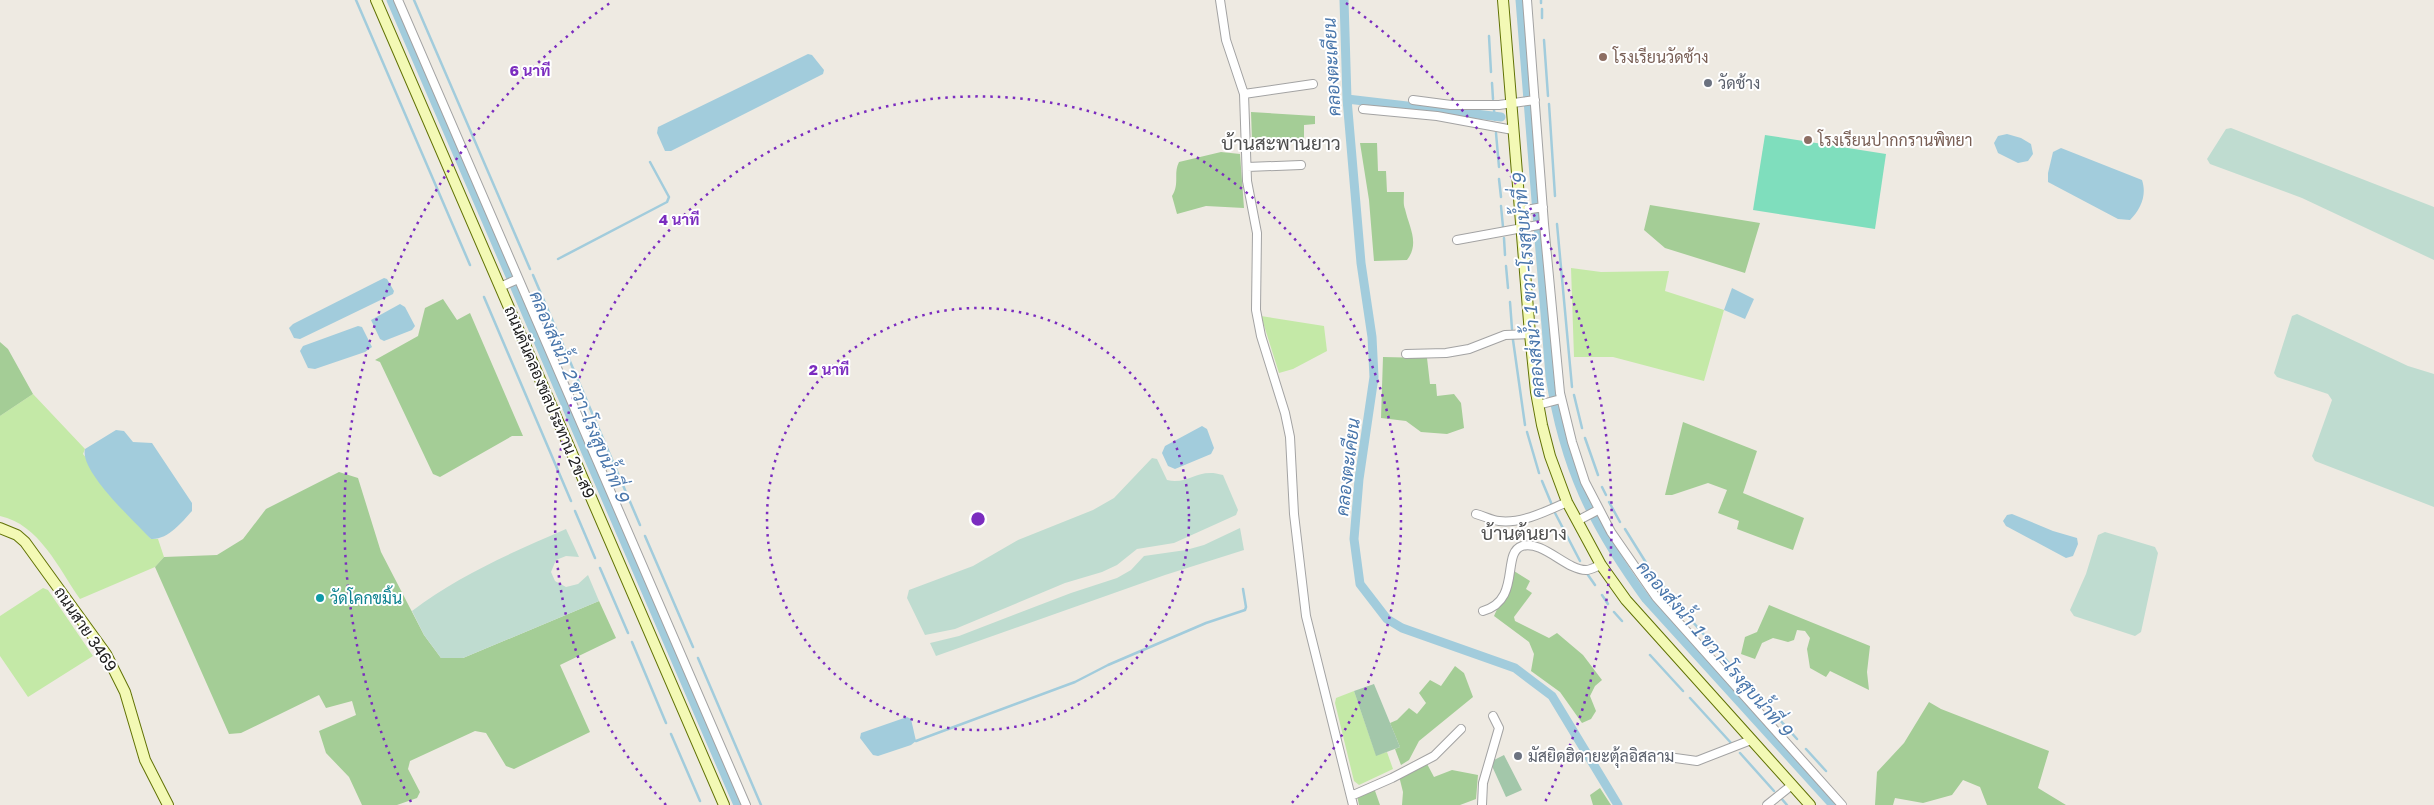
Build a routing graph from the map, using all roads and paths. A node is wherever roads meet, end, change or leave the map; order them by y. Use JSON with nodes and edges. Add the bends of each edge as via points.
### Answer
{"nodes":[{"id":1,"x":376,"y":0,"type":"edge"},
{"id":2,"x":398,"y":0,"type":"edge"},
{"id":3,"x":1220,"y":0,"type":"edge"},
{"id":4,"x":1502,"y":0,"type":"edge"},
{"id":5,"x":1527,"y":0,"type":"edge"},
{"id":6,"x":1313,"y":84,"type":"dead end"},
{"id":7,"x":1244,"y":94,"type":"junction"},
{"id":8,"x":1413,"y":100,"type":"dead end"},
{"id":9,"x":1533,"y":100,"type":"junction"},
{"id":10,"x":1515,"y":102,"type":"junction"},
{"id":11,"x":1363,"y":109,"type":"dead end"},
{"id":12,"x":1513,"y":130,"type":"junction"},
{"id":13,"x":1301,"y":165,"type":"dead end"},
{"id":14,"x":1247,"y":167,"type":"junction"},
{"id":15,"x":1541,"y":207,"type":"junction"},
{"id":16,"x":1524,"y":210,"type":"junction"},
{"id":17,"x":1542,"y":225,"type":"junction"},
{"id":18,"x":1526,"y":228,"type":"junction"},
{"id":19,"x":1457,"y":240,"type":"dead end"},
{"id":20,"x":517,"y":280,"type":"junction"},
{"id":21,"x":503,"y":286,"type":"junction"},
{"id":22,"x":1530,"y":334,"type":"junction"},
{"id":23,"x":1406,"y":354,"type":"dead end"},
{"id":24,"x":1559,"y":400,"type":"junction"},
{"id":25,"x":1542,"y":404,"type":"junction"},
{"id":26,"x":1568,"y":502,"type":"junction"},
{"id":27,"x":1596,"y":511,"type":"junction"},
{"id":28,"x":1476,"y":514,"type":"dead end"},
{"id":29,"x":1581,"y":519,"type":"junction"},
{"id":30,"x":0,"y":528,"type":"edge"},
{"id":31,"x":1601,"y":565,"type":"junction"},
{"id":32,"x":1483,"y":611,"type":"dead end"},
{"id":33,"x":1493,"y":716,"type":"dead end"},
{"id":34,"x":1461,"y":729,"type":"dead end"},
{"id":35,"x":1751,"y":740,"type":"junction"},
{"id":36,"x":1668,"y":757,"type":"dead end"},
{"id":37,"x":1792,"y":785,"type":"junction"},
{"id":38,"x":1350,"y":796,"type":"junction"},
{"id":39,"x":168,"y":805,"type":"edge"},
{"id":40,"x":724,"y":805,"type":"edge"},
{"id":41,"x":746,"y":805,"type":"edge"},
{"id":42,"x":1353,"y":805,"type":"edge"},
{"id":43,"x":1482,"y":805,"type":"edge"},
{"id":44,"x":1766,"y":805,"type":"edge"},
{"id":45,"x":1810,"y":805,"type":"edge"},
{"id":46,"x":1842,"y":805,"type":"edge"}],
"edges":[{"from":1,"to":21,"type":"street","name":"ถนนคันคลองชลประทาน 2ข-ส9"},
{"from":2,"to":20,"type":"street"},
{"from":3,"to":7,"type":"street","via":[[1226,40]]},
{"from":4,"to":10,"type":"street"},
{"from":5,"to":9,"type":"street"},
{"from":6,"to":7,"type":"street"},
{"from":7,"to":14,"type":"street"},
{"from":8,"to":10,"type":"street","via":[[1451,105]]},
{"from":9,"to":10,"type":"street"},
{"from":9,"to":15,"type":"street"},
{"from":10,"to":12,"type":"street"},
{"from":11,"to":12,"type":"street","via":[[1437,116]]},
{"from":12,"to":16,"type":"street"},
{"from":13,"to":14,"type":"street"},
{"from":14,"to":38,"type":"street","via":[[1257,234],[1256,310],[1290,437],[1291,484],[1306,616]]},
{"from":15,"to":16,"type":"street"},
{"from":15,"to":17,"type":"street"},
{"from":16,"to":18,"type":"street"},
{"from":17,"to":18,"type":"street"},
{"from":17,"to":24,"type":"street"},
{"from":18,"to":19,"type":"street"},
{"from":18,"to":22,"type":"street"},
{"from":20,"to":21,"type":"street"},
{"from":20,"to":41,"type":"street"},
{"from":21,"to":40,"type":"street","name":"ถนนคันคลองชลประทาน 2ข-ส9"},
{"from":22,"to":23,"type":"street","via":[[1505,335],[1469,349],[1446,353]]},
{"from":22,"to":25,"type":"street"},
{"from":24,"to":25,"type":"street"},
{"from":24,"to":27,"type":"street"},
{"from":25,"to":26,"type":"street","via":[[1550,456]]},
{"from":26,"to":28,"type":"street","via":[[1507,521]]},
{"from":26,"to":29,"type":"street"},
{"from":27,"to":29,"type":"street"},
{"from":27,"to":46,"type":"street","via":[[1656,597]]},
{"from":29,"to":31,"type":"street"},
{"from":30,"to":39,"type":"street","name":"ถนนสาย 3469","via":[[25,542],[106,654],[126,692],[145,760]]},
{"from":31,"to":32,"type":"street","via":[[1587,570],[1571,566],[1546,551],[1520,547],[1514,552],[1503,598],[1494,608]]},
{"from":31,"to":35,"type":"street","via":[[1626,600]]},
{"from":33,"to":43,"type":"street","via":[[1499,728],[1483,783]]},
{"from":34,"to":38,"type":"street","via":[[1434,756]]},
{"from":35,"to":36,"type":"street","via":[[1697,761]]},
{"from":35,"to":37,"type":"street"},
{"from":37,"to":44,"type":"street"},
{"from":37,"to":45,"type":"street"},
{"from":38,"to":42,"type":"street"}]}
